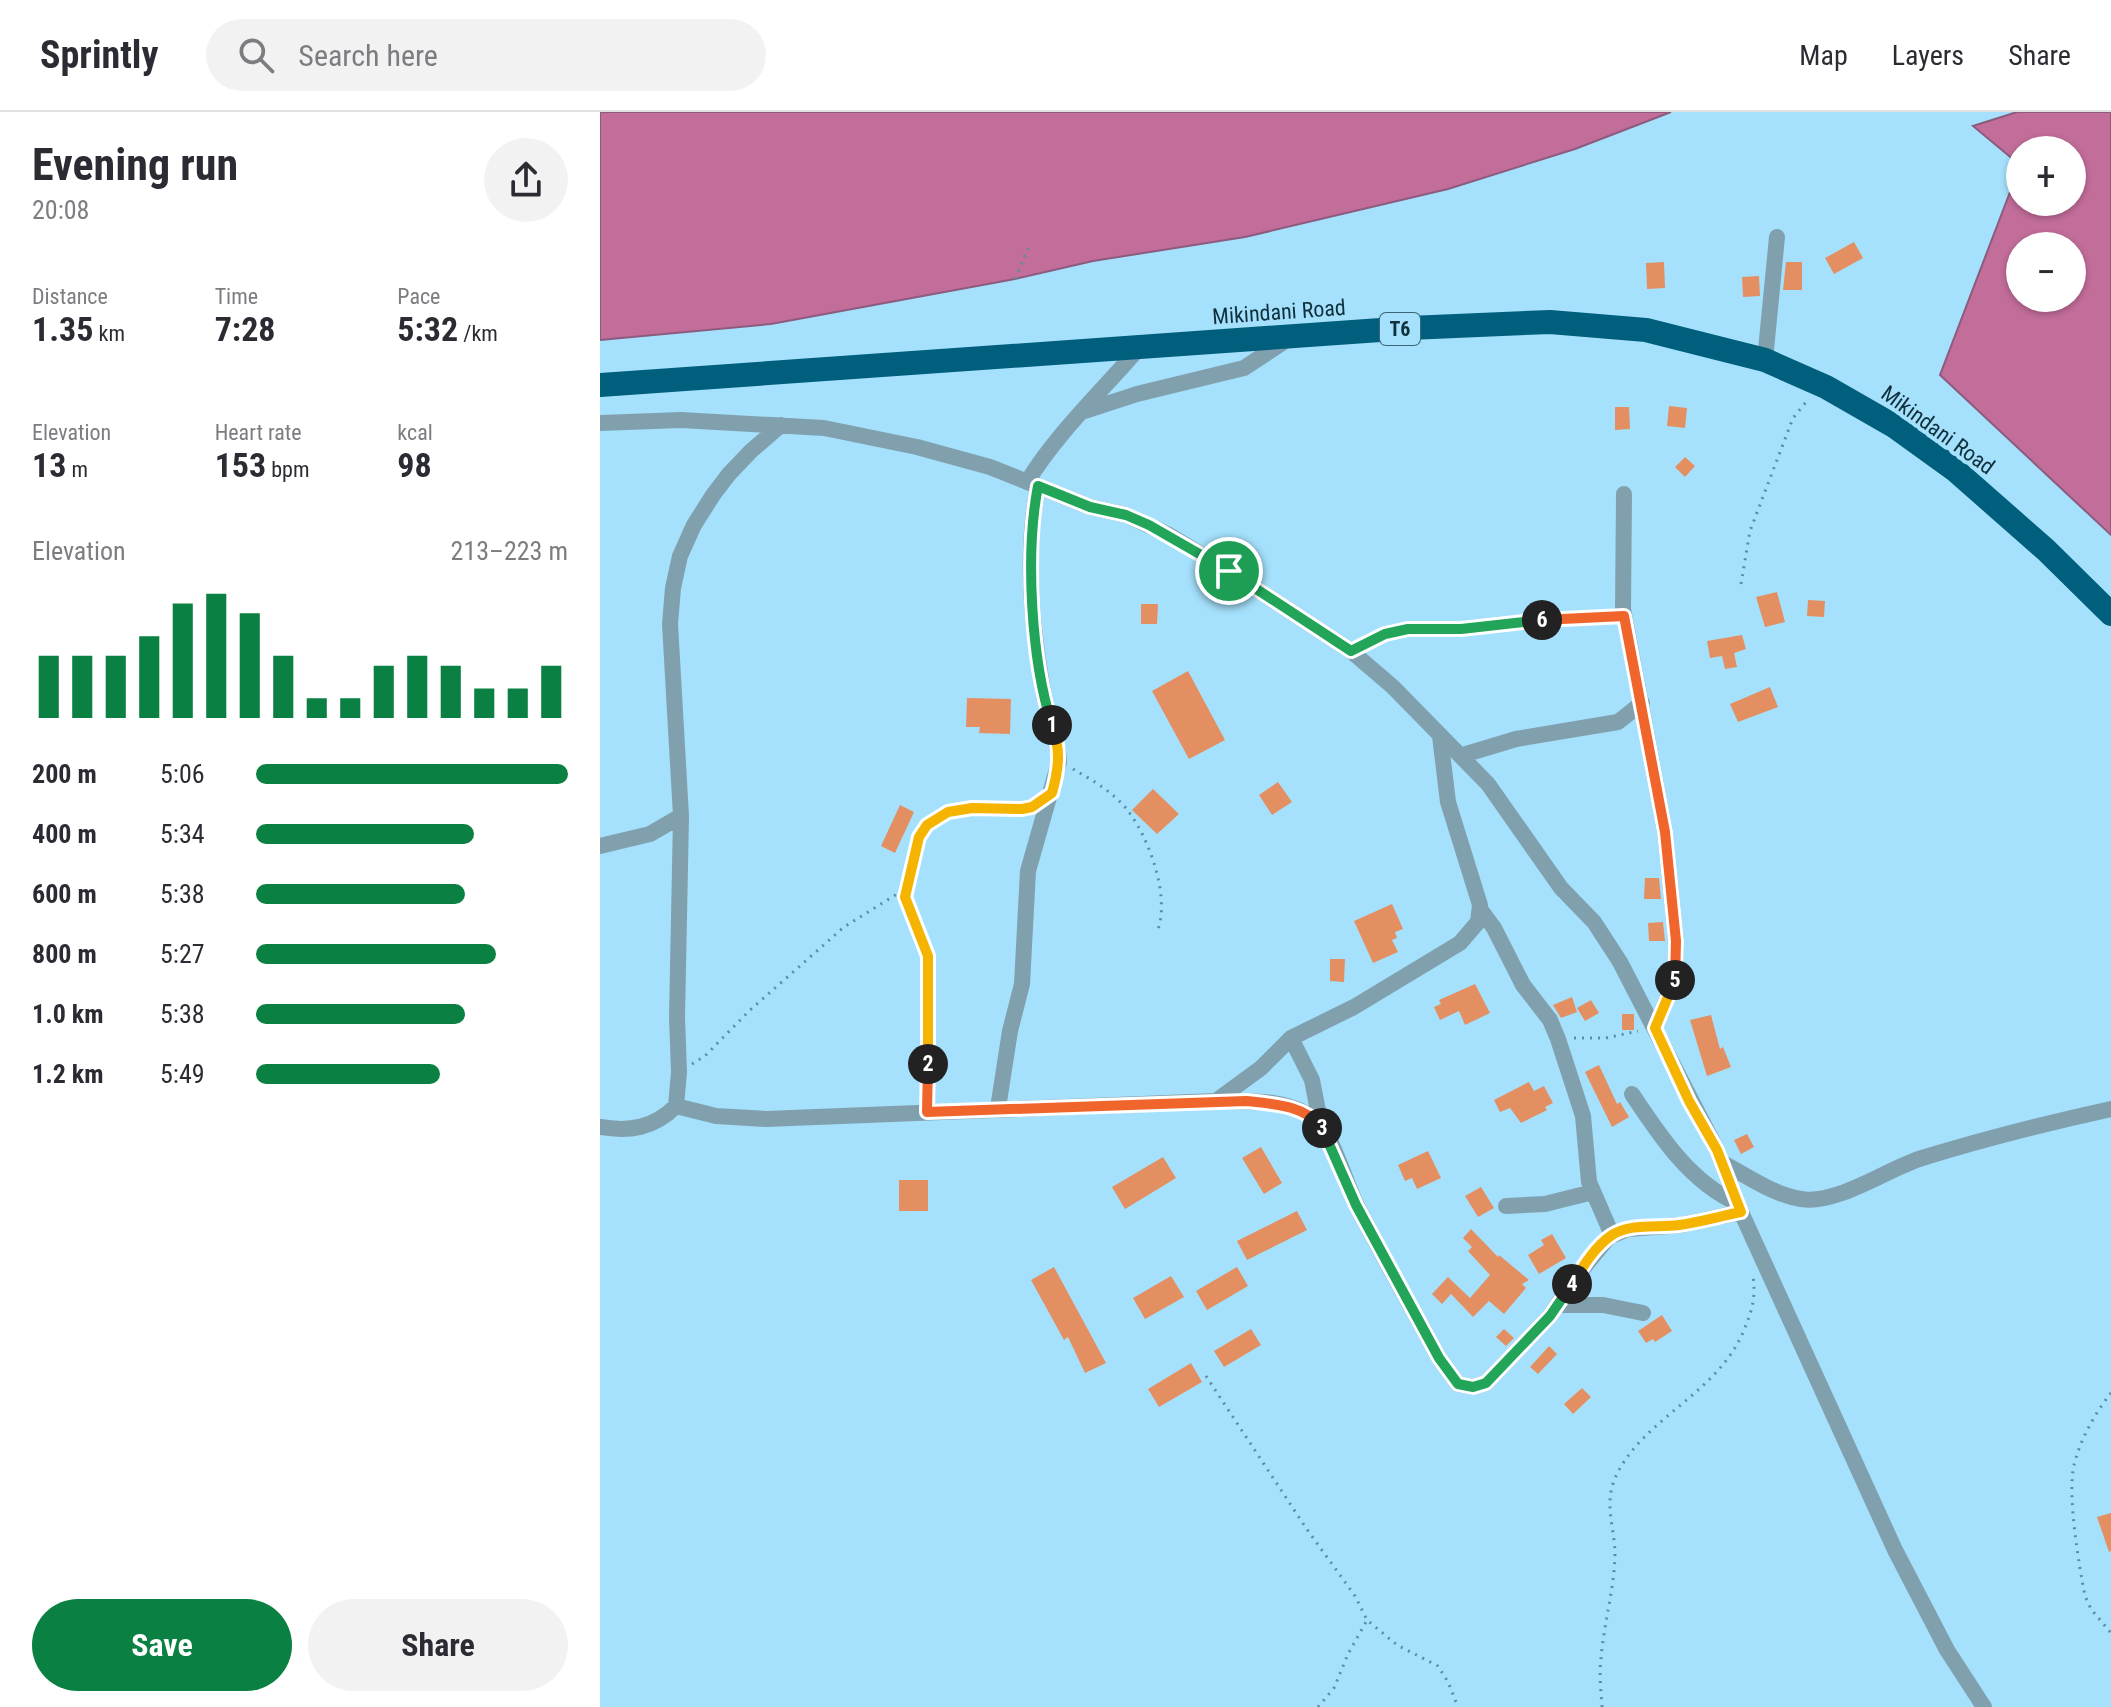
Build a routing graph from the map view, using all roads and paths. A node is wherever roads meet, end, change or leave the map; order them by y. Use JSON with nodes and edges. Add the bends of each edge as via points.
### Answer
{"nodes":[{"id":1,"x":1777,"y":237,"type":"dead end"},
{"id":2,"x":1028,"y":248,"type":"dead end"},
{"id":3,"x":1015,"y":279,"type":"dead end"},
{"id":4,"x":1291,"y":337,"type":"junction"},
{"id":5,"x":1139,"y":348,"type":"junction"},
{"id":6,"x":1765,"y":360,"type":"junction"},
{"id":7,"x":600,"y":385,"type":"edge"},
{"id":8,"x":1826,"y":387,"type":"junction"},
{"id":9,"x":1085,"y":411,"type":"junction"},
{"id":10,"x":600,"y":423,"type":"edge"},
{"id":11,"x":781,"y":425,"type":"junction"},
{"id":12,"x":1033,"y":484,"type":"junction"},
{"id":13,"x":1624,"y":494,"type":"dead end"},
{"id":14,"x":1741,"y":584,"type":"dead end"},
{"id":15,"x":2111,"y":614,"type":"edge"},
{"id":16,"x":1624,"y":616,"type":"junction"},
{"id":17,"x":1351,"y":651,"type":"junction"},
{"id":18,"x":1642,"y":703,"type":"junction"},
{"id":19,"x":1440,"y":736,"type":"junction"},
{"id":20,"x":1463,"y":755,"type":"junction"},
{"id":21,"x":1059,"y":762,"type":"junction"},
{"id":22,"x":1052,"y":793,"type":"junction"},
{"id":23,"x":681,"y":816,"type":"junction"},
{"id":24,"x":600,"y":846,"type":"edge"},
{"id":25,"x":905,"y":889,"type":"junction"},
{"id":26,"x":1480,"y":909,"type":"junction"},
{"id":27,"x":1158,"y":929,"type":"dead end"},
{"id":28,"x":1655,"y":1028,"type":"junction"},
{"id":29,"x":1291,"y":1038,"type":"junction"},
{"id":30,"x":1558,"y":1039,"type":"junction"},
{"id":31,"x":679,"y":1072,"type":"junction"},
{"id":32,"x":1632,"y":1094,"type":"dead end"},
{"id":33,"x":1216,"y":1101,"type":"junction"},
{"id":34,"x":676,"y":1106,"type":"junction"},
{"id":35,"x":998,"y":1108,"type":"junction"},
{"id":36,"x":2111,"y":1109,"type":"edge"},
{"id":37,"x":927,"y":1112,"type":"junction"},
{"id":38,"x":1321,"y":1126,"type":"junction"},
{"id":39,"x":600,"y":1127,"type":"edge"},
{"id":40,"x":1723,"y":1163,"type":"junction"},
{"id":41,"x":1593,"y":1192,"type":"junction"},
{"id":42,"x":1506,"y":1206,"type":"dead end"},
{"id":43,"x":1739,"y":1207,"type":"junction"},
{"id":44,"x":1612,"y":1235,"type":"junction"},
{"id":45,"x":1752,"y":1274,"type":"dead end"},
{"id":46,"x":1558,"y":1305,"type":"junction"},
{"id":47,"x":1643,"y":1313,"type":"dead end"},
{"id":48,"x":1206,"y":1376,"type":"dead end"},
{"id":49,"x":2111,"y":1393,"type":"edge"},
{"id":50,"x":1367,"y":1620,"type":"junction"},
{"id":51,"x":2111,"y":1633,"type":"edge"},
{"id":52,"x":1318,"y":1707,"type":"edge"},
{"id":53,"x":1458,"y":1707,"type":"edge"},
{"id":54,"x":1602,"y":1707,"type":"edge"},
{"id":55,"x":1984,"y":1707,"type":"edge"}],
"edges":[{"from":1,"to":6,"type":"street"},
{"from":2,"to":3,"type":"path"},
{"from":4,"to":5,"type":"highway","name":"Mikindani Road","number":"T6"},
{"from":4,"to":6,"type":"highway","name":"Mikindani Road","number":"T6","via":[[1597,324],[1646,330]]},
{"from":4,"to":9,"type":"street","via":[[1244,368]]},
{"from":5,"to":7,"type":"highway","name":"Mikindani Road","number":"T6"},
{"from":5,"to":9,"type":"street"},
{"from":6,"to":8,"type":"highway","name":"Mikindani Road","number":"T6"},
{"from":8,"to":14,"type":"path","via":[[1793,418],[1750,531]]},
{"from":8,"to":15,"type":"highway","name":"Mikindani Road","number":"T6","via":[[1955,470]]},
{"from":9,"to":12,"type":"street","via":[[1063,430]]},
{"from":10,"to":11,"type":"street"},
{"from":11,"to":12,"type":"street","via":[[879,438]]},
{"from":11,"to":23,"type":"street","via":[[729,474],[680,556],[670,624]]},
{"from":12,"to":17,"type":"street","via":[[1169,535]]},
{"from":12,"to":21,"type":"street","via":[[1034,615],[1041,681]]},
{"from":13,"to":16,"type":"street"},
{"from":16,"to":17,"type":"path","via":[[1408,629]]},
{"from":16,"to":18,"type":"street"},
{"from":17,"to":19,"type":"street"},
{"from":18,"to":20,"type":"street","via":[[1618,722],[1516,739]]},
{"from":18,"to":28,"type":"street","via":[[1665,832],[1676,941],[1675,979]]},
{"from":19,"to":20,"type":"street"},
{"from":19,"to":26,"type":"street","via":[[1448,802]]},
{"from":20,"to":28,"type":"street","via":[[1561,888],[1594,922]]},
{"from":21,"to":22,"type":"street"},
{"from":21,"to":27,"type":"path","via":[[1112,795],[1138,826],[1156,868],[1163,915]]},
{"from":22,"to":25,"type":"path","via":[[1032,807],[972,808],[938,817],[919,837]]},
{"from":22,"to":35,"type":"street","via":[[1028,871],[1022,984]]},
{"from":23,"to":24,"type":"street","via":[[650,834]]},
{"from":23,"to":31,"type":"street"},
{"from":25,"to":31,"type":"path","via":[[844,927],[705,1056]]},
{"from":25,"to":37,"type":"path","via":[[928,956]]},
{"from":26,"to":29,"type":"street","via":[[1475,927],[1460,943]]},
{"from":26,"to":30,"type":"street"},
{"from":28,"to":30,"type":"path","via":[[1606,1038]]},
{"from":28,"to":40,"type":"street"},
{"from":29,"to":33,"type":"street"},
{"from":29,"to":38,"type":"street","via":[[1312,1080]]},
{"from":30,"to":41,"type":"street","via":[[1583,1116]]},
{"from":31,"to":34,"type":"street"},
{"from":32,"to":43,"type":"street","via":[[1679,1158]]},
{"from":33,"to":35,"type":"street"},
{"from":33,"to":38,"type":"street","via":[[1284,1106]]},
{"from":34,"to":37,"type":"street","via":[[716,1116],[766,1119]]},
{"from":34,"to":39,"type":"street","via":[[639,1128]]},
{"from":35,"to":37,"type":"street"},
{"from":36,"to":40,"type":"street","via":[[1919,1159],[1814,1199],[1786,1195]]},
{"from":38,"to":46,"type":"street","via":[[1356,1205],[1458,1384],[1486,1383]]},
{"from":40,"to":43,"type":"street"},
{"from":41,"to":42,"type":"street","via":[[1545,1204]]},
{"from":41,"to":44,"type":"street"},
{"from":43,"to":44,"type":"street","via":[[1681,1225]]},
{"from":43,"to":55,"type":"street","via":[[1895,1550],[1947,1650]]},
{"from":44,"to":46,"type":"street"},
{"from":45,"to":54,"type":"path","via":[[1752,1310],[1734,1349],[1716,1375],[1635,1449],[1616,1476],[1610,1524],[1615,1553],[1600,1661]]},
{"from":46,"to":47,"type":"street","via":[[1593,1304]]},
{"from":48,"to":50,"type":"path"},
{"from":49,"to":51,"type":"path","via":[[2073,1467],[2085,1596]]},
{"from":50,"to":52,"type":"path","via":[[1334,1688]]},
{"from":50,"to":53,"type":"path","via":[[1397,1645],[1438,1666]]}]}
